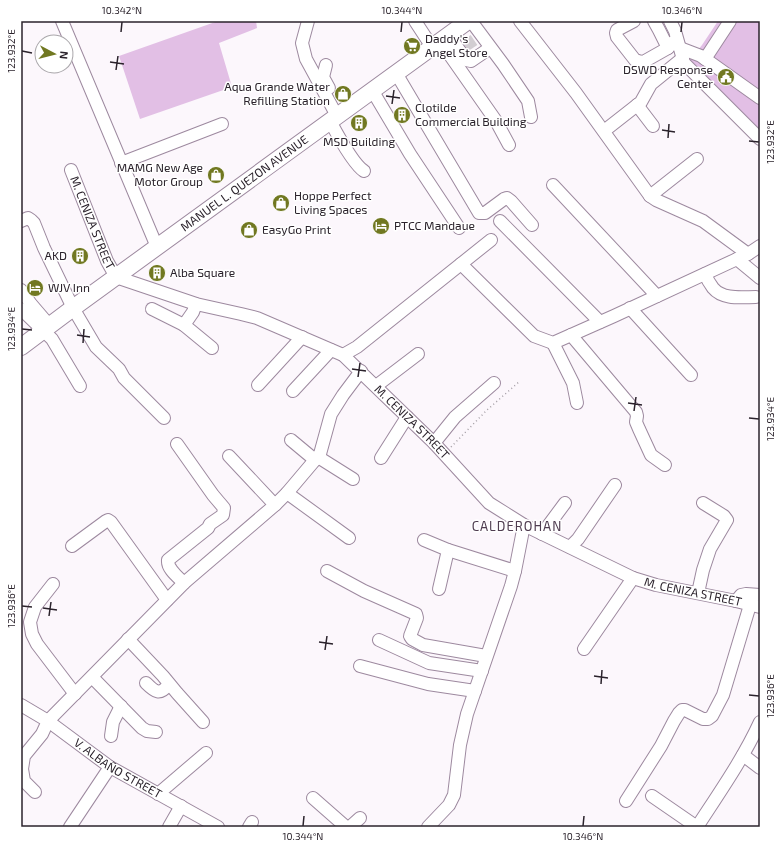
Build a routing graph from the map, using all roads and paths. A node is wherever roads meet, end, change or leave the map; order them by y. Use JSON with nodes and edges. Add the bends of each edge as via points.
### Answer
{"nodes":[{"id":1,"x":62,"y":21,"type":"edge"},
{"id":2,"x":308,"y":21,"type":"edge"},
{"id":3,"x":415,"y":21,"type":"edge"},
{"id":4,"x":468,"y":21,"type":"edge"},
{"id":5,"x":471,"y":21,"type":"edge"},
{"id":6,"x":520,"y":21,"type":"edge"},
{"id":7,"x":634,"y":21,"type":"edge"},
{"id":8,"x":654,"y":21,"type":"edge"},
{"id":9,"x":670,"y":21,"type":"edge"},
{"id":10,"x":730,"y":21,"type":"edge"},
{"id":11,"x":440,"y":41,"type":"junction"},
{"id":12,"x":470,"y":43,"type":"junction"},
{"id":13,"x":490,"y":48,"type":"junction"},
{"id":14,"x":677,"y":48,"type":"junction"},
{"id":15,"x":705,"y":59,"type":"junction"},
{"id":16,"x":326,"y":65,"type":"dead end"},
{"id":17,"x":396,"y":73,"type":"junction"},
{"id":18,"x":372,"y":90,"type":"junction"},
{"id":19,"x":760,"y":98,"type":"edge"},
{"id":20,"x":637,"y":105,"type":"junction"},
{"id":21,"x":337,"y":116,"type":"junction"},
{"id":22,"x":531,"y":117,"type":"dead end"},
{"id":23,"x":222,"y":124,"type":"dead end"},
{"id":24,"x":653,"y":126,"type":"dead end"},
{"id":25,"x":604,"y":131,"type":"junction"},
{"id":26,"x":760,"y":139,"type":"edge"},
{"id":27,"x":509,"y":145,"type":"dead end"},
{"id":28,"x":697,"y":159,"type":"dead end"},
{"id":29,"x":121,"y":163,"type":"junction"},
{"id":30,"x":71,"y":170,"type":"dead end"},
{"id":31,"x":364,"y":171,"type":"dead end"},
{"id":32,"x":553,"y":185,"type":"dead end"},
{"id":33,"x":650,"y":196,"type":"junction"},
{"id":34,"x":21,"y":221,"type":"edge"},
{"id":35,"x":500,"y":221,"type":"dead end"},
{"id":36,"x":532,"y":226,"type":"dead end"},
{"id":37,"x":459,"y":228,"type":"dead end"},
{"id":38,"x":490,"y":240,"type":"dead end"},
{"id":39,"x":760,"y":246,"type":"edge"},
{"id":40,"x":157,"y":247,"type":"junction"},
{"id":41,"x":742,"y":257,"type":"junction"},
{"id":42,"x":461,"y":264,"type":"junction"},
{"id":43,"x":705,"y":274,"type":"junction"},
{"id":44,"x":116,"y":277,"type":"junction"},
{"id":45,"x":760,"y":278,"type":"edge"},
{"id":46,"x":21,"y":290,"type":"edge"},
{"id":47,"x":656,"y":296,"type":"junction"},
{"id":48,"x":756,"y":297,"type":"dead end"},
{"id":49,"x":196,"y":304,"type":"junction"},
{"id":50,"x":73,"y":308,"type":"junction"},
{"id":51,"x":630,"y":308,"type":"junction"},
{"id":52,"x":21,"y":309,"type":"edge"},
{"id":53,"x":152,"y":309,"type":"dead end"},
{"id":54,"x":600,"y":322,"type":"junction"},
{"id":55,"x":184,"y":325,"type":"junction"},
{"id":56,"x":46,"y":327,"type":"junction"},
{"id":57,"x":571,"y":335,"type":"junction"},
{"id":58,"x":302,"y":337,"type":"junction"},
{"id":59,"x":553,"y":343,"type":"junction"},
{"id":60,"x":21,"y":347,"type":"edge"},
{"id":61,"x":212,"y":348,"type":"dead end"},
{"id":62,"x":331,"y":350,"type":"junction"},
{"id":63,"x":418,"y":354,"type":"dead end"},
{"id":64,"x":343,"y":355,"type":"junction"},
{"id":65,"x":361,"y":371,"type":"junction"},
{"id":66,"x":691,"y":375,"type":"dead end"},
{"id":67,"x":520,"y":381,"type":"dead end"},
{"id":68,"x":494,"y":383,"type":"dead end"},
{"id":69,"x":258,"y":385,"type":"dead end"},
{"id":70,"x":80,"y":386,"type":"dead end"},
{"id":71,"x":376,"y":386,"type":"junction"},
{"id":72,"x":293,"y":391,"type":"dead end"},
{"id":73,"x":577,"y":403,"type":"dead end"},
{"id":74,"x":407,"y":417,"type":"junction"},
{"id":75,"x":164,"y":418,"type":"dead end"},
{"id":76,"x":291,"y":440,"type":"dead end"},
{"id":77,"x":434,"y":443,"type":"junction"},
{"id":78,"x":177,"y":444,"type":"dead end"},
{"id":79,"x":444,"y":454,"type":"junction"},
{"id":80,"x":229,"y":456,"type":"dead end"},
{"id":81,"x":381,"y":458,"type":"dead end"},
{"id":82,"x":316,"y":459,"type":"junction"},
{"id":83,"x":664,"y":465,"type":"dead end"},
{"id":84,"x":353,"y":479,"type":"dead end"},
{"id":85,"x":615,"y":485,"type":"dead end"},
{"id":86,"x":287,"y":493,"type":"junction"},
{"id":87,"x":565,"y":503,"type":"dead end"},
{"id":88,"x":704,"y":503,"type":"dead end"},
{"id":89,"x":275,"y":505,"type":"junction"},
{"id":90,"x":524,"y":525,"type":"junction"},
{"id":91,"x":542,"y":534,"type":"junction"},
{"id":92,"x":349,"y":538,"type":"dead end"},
{"id":93,"x":424,"y":540,"type":"dead end"},
{"id":94,"x":72,"y":546,"type":"dead end"},
{"id":95,"x":570,"y":547,"type":"junction"},
{"id":96,"x":448,"y":550,"type":"junction"},
{"id":97,"x":515,"y":570,"type":"junction"},
{"id":98,"x":327,"y":571,"type":"dead end"},
{"id":99,"x":633,"y":578,"type":"junction"},
{"id":100,"x":184,"y":583,"type":"junction"},
{"id":101,"x":54,"y":584,"type":"dead end"},
{"id":102,"x":439,"y":589,"type":"dead end"},
{"id":103,"x":698,"y":593,"type":"junction"},
{"id":104,"x":760,"y":595,"type":"edge"},
{"id":105,"x":167,"y":600,"type":"junction"},
{"id":106,"x":736,"y":601,"type":"junction"},
{"id":107,"x":755,"y":606,"type":"edge"},
{"id":108,"x":128,"y":639,"type":"junction"},
{"id":109,"x":379,"y":640,"type":"dead end"},
{"id":110,"x":584,"y":649,"type":"dead end"},
{"id":111,"x":486,"y":656,"type":"junction"},
{"id":112,"x":360,"y":666,"type":"dead end"},
{"id":113,"x":482,"y":671,"type":"junction"},
{"id":114,"x":92,"y":677,"type":"junction"},
{"id":115,"x":146,"y":683,"type":"dead end"},
{"id":116,"x":169,"y":684,"type":"junction"},
{"id":117,"x":475,"y":691,"type":"junction"},
{"id":118,"x":75,"y":694,"type":"junction"},
{"id":119,"x":21,"y":706,"type":"edge"},
{"id":120,"x":121,"y":706,"type":"junction"},
{"id":121,"x":48,"y":721,"type":"junction"},
{"id":122,"x":203,"y":722,"type":"dead end"},
{"id":123,"x":760,"y":722,"type":"edge"},
{"id":124,"x":156,"y":732,"type":"dead end"},
{"id":125,"x":111,"y":736,"type":"dead end"},
{"id":126,"x":206,"y":753,"type":"dead end"},
{"id":127,"x":742,"y":755,"type":"junction"},
{"id":128,"x":110,"y":767,"type":"junction"},
{"id":129,"x":760,"y":768,"type":"edge"},
{"id":130,"x":35,"y":792,"type":"dead end"},
{"id":131,"x":158,"y":794,"type":"junction"},
{"id":132,"x":652,"y":796,"type":"dead end"},
{"id":133,"x":313,"y":798,"type":"dead end"},
{"id":134,"x":626,"y":802,"type":"dead end"},
{"id":135,"x":181,"y":806,"type":"junction"},
{"id":136,"x":360,"y":818,"type":"dead end"},
{"id":137,"x":212,"y":825,"type":"edge"},
{"id":138,"x":70,"y":827,"type":"edge"},
{"id":139,"x":169,"y":827,"type":"edge"},
{"id":140,"x":346,"y":827,"type":"edge"},
{"id":141,"x":350,"y":827,"type":"edge"},
{"id":142,"x":428,"y":827,"type":"edge"},
{"id":143,"x":697,"y":827,"type":"edge"}],
"edges":[{"from":1,"to":29,"type":"street"},
{"from":2,"to":21,"type":"street","via":[[302,43],[306,59]]},
{"from":3,"to":11,"type":"street"},
{"from":4,"to":11,"type":"main road","name":"MANUEL L. QUEZON AVENUE"},
{"from":5,"to":12,"type":"street"},
{"from":6,"to":25,"type":"street"},
{"from":7,"to":14,"type":"street","via":[[616,33],[635,60],[645,61]]},
{"from":8,"to":14,"type":"street","via":[[659,30]]},
{"from":9,"to":14,"type":"street"},
{"from":10,"to":15,"type":"street"},
{"from":11,"to":12,"type":"street"},
{"from":11,"to":17,"type":"main road","name":"MANUEL L. QUEZON AVENUE"},
{"from":11,"to":27,"type":"street","via":[[496,121]]},
{"from":12,"to":13,"type":"street"},
{"from":12,"to":13,"type":"street","via":[[466,60],[468,61]]},
{"from":13,"to":22,"type":"street","via":[[528,101]]},
{"from":14,"to":15,"type":"street"},
{"from":14,"to":20,"type":"street"},
{"from":14,"to":26,"type":"street","via":[[684,63]]},
{"from":15,"to":19,"type":"street"},
{"from":16,"to":21,"type":"street","via":[[323,77],[337,103]]},
{"from":17,"to":18,"type":"main road","name":"MANUEL L. QUEZON AVENUE"},
{"from":17,"to":36,"type":"street","via":[[479,213],[485,213],[507,198]]},
{"from":18,"to":21,"type":"main road","name":"MANUEL L. QUEZON AVENUE"},
{"from":18,"to":37,"type":"street"},
{"from":20,"to":24,"type":"street"},
{"from":20,"to":25,"type":"street"},
{"from":21,"to":31,"type":"street","via":[[348,152]]},
{"from":21,"to":40,"type":"main road","name":"MANUEL L. QUEZON AVENUE"},
{"from":23,"to":29,"type":"street"},
{"from":25,"to":33,"type":"street"},
{"from":28,"to":33,"type":"street"},
{"from":29,"to":40,"type":"street"},
{"from":30,"to":44,"type":"street","name":"M. CENIZA STREET","via":[[107,261]]},
{"from":32,"to":47,"type":"street"},
{"from":33,"to":41,"type":"street","via":[[703,221]]},
{"from":34,"to":50,"type":"street","via":[[28,218],[34,223]]},
{"from":35,"to":54,"type":"street"},
{"from":38,"to":42,"type":"street"},
{"from":39,"to":41,"type":"street"},
{"from":40,"to":44,"type":"main road","name":"MANUEL L. QUEZON AVENUE"},
{"from":41,"to":43,"type":"street"},
{"from":41,"to":45,"type":"street"},
{"from":42,"to":59,"type":"street","via":[[534,336]]},
{"from":42,"to":64,"type":"street","via":[[357,347]]},
{"from":43,"to":47,"type":"street"},
{"from":43,"to":48,"type":"street","via":[[713,289],[720,294]]},
{"from":44,"to":49,"type":"street","name":"M. CENIZA STREET"},
{"from":44,"to":50,"type":"main road","name":"MANUEL L. QUEZON AVENUE"},
{"from":46,"to":56,"type":"street"},
{"from":47,"to":51,"type":"street"},
{"from":49,"to":55,"type":"street"},
{"from":49,"to":58,"type":"street","name":"M. CENIZA STREET","via":[[257,318]]},
{"from":50,"to":56,"type":"main road","name":"MANUEL L. QUEZON AVENUE"},
{"from":50,"to":75,"type":"street","via":[[96,347]]},
{"from":51,"to":54,"type":"street"},
{"from":51,"to":66,"type":"street"},
{"from":52,"to":56,"type":"street"},
{"from":53,"to":55,"type":"street"},
{"from":54,"to":57,"type":"street"},
{"from":55,"to":61,"type":"street"},
{"from":56,"to":60,"type":"main road","name":"MANUEL L. QUEZON AVENUE"},
{"from":56,"to":70,"type":"street"},
{"from":57,"to":59,"type":"street"},
{"from":57,"to":83,"type":"street","via":[[636,412],[636,422],[647,448],[651,455]]},
{"from":58,"to":62,"type":"street","name":"M. CENIZA STREET"},
{"from":58,"to":69,"type":"street"},
{"from":59,"to":73,"type":"street","via":[[573,383]]},
{"from":62,"to":64,"type":"street","name":"M. CENIZA STREET"},
{"from":62,"to":72,"type":"street"},
{"from":63,"to":71,"type":"street"},
{"from":64,"to":65,"type":"street","name":"M. CENIZA STREET"},
{"from":65,"to":71,"type":"street","name":"M. CENIZA STREET"},
{"from":65,"to":82,"type":"street","via":[[331,414],[320,454]]},
{"from":67,"to":79,"type":"path"},
{"from":68,"to":77,"type":"street","via":[[455,417]]},
{"from":71,"to":74,"type":"street","name":"M. CENIZA STREET"},
{"from":74,"to":77,"type":"street","name":"M. CENIZA STREET"},
{"from":74,"to":81,"type":"street"},
{"from":76,"to":82,"type":"street"},
{"from":77,"to":79,"type":"street","name":"M. CENIZA STREET"},
{"from":78,"to":100,"type":"street","via":[[224,508],[222,515],[168,560],[169,568]]},
{"from":79,"to":90,"type":"street","name":"M. CENIZA STREET","via":[[489,503]]},
{"from":80,"to":89,"type":"street"},
{"from":82,"to":84,"type":"street"},
{"from":82,"to":86,"type":"street"},
{"from":85,"to":95,"type":"street"},
{"from":86,"to":89,"type":"street"},
{"from":86,"to":92,"type":"street"},
{"from":87,"to":91,"type":"street"},
{"from":88,"to":103,"type":"street","via":[[727,520],[710,549]]},
{"from":89,"to":100,"type":"street"},
{"from":90,"to":91,"type":"street","name":"M. CENIZA STREET"},
{"from":90,"to":97,"type":"street"},
{"from":91,"to":95,"type":"street","name":"M. CENIZA STREET"},
{"from":93,"to":96,"type":"street"},
{"from":94,"to":105,"type":"street","via":[[108,520]]},
{"from":95,"to":99,"type":"street","name":"M. CENIZA STREET"},
{"from":96,"to":97,"type":"street"},
{"from":96,"to":102,"type":"street"},
{"from":97,"to":111,"type":"street"},
{"from":98,"to":111,"type":"street","via":[[416,614],[418,618],[410,636],[423,645]]},
{"from":99,"to":103,"type":"street","name":"M. CENIZA STREET"},
{"from":99,"to":110,"type":"street"},
{"from":100,"to":105,"type":"street"},
{"from":101,"to":118,"type":"street","via":[[35,607],[30,622],[32,634]]},
{"from":103,"to":106,"type":"street","name":"M. CENIZA STREET"},
{"from":104,"to":106,"type":"street","via":[[741,595]]},
{"from":105,"to":108,"type":"street"},
{"from":106,"to":107,"type":"street","name":"M. CENIZA STREET"},
{"from":107,"to":134,"type":"street","via":[[723,695],[712,716],[703,719],[682,710]]},
{"from":108,"to":114,"type":"street"},
{"from":108,"to":116,"type":"street"},
{"from":109,"to":113,"type":"street","via":[[429,664]]},
{"from":111,"to":113,"type":"street"},
{"from":112,"to":117,"type":"street","via":[[428,684]]},
{"from":113,"to":117,"type":"street"},
{"from":114,"to":118,"type":"street"},
{"from":114,"to":120,"type":"street"},
{"from":115,"to":116,"type":"street","via":[[153,690],[160,692]]},
{"from":116,"to":122,"type":"street"},
{"from":117,"to":142,"type":"street","via":[[460,745],[454,795]]},
{"from":118,"to":121,"type":"street"},
{"from":119,"to":121,"type":"street","name":"V. ALBAÑO STREET"},
{"from":120,"to":124,"type":"street","via":[[142,728]]},
{"from":120,"to":125,"type":"street","via":[[113,722]]},
{"from":121,"to":128,"type":"street","name":"V. ALBAÑO STREET"},
{"from":121,"to":130,"type":"street","via":[[42,734],[24,756],[24,781]]},
{"from":123,"to":127,"type":"street"},
{"from":126,"to":131,"type":"street"},
{"from":127,"to":129,"type":"street"},
{"from":127,"to":143,"type":"street"},
{"from":128,"to":131,"type":"street","name":"V. ALBAÑO STREET"},
{"from":128,"to":138,"type":"street"},
{"from":131,"to":135,"type":"street","name":"V. ALBAÑO STREET"},
{"from":132,"to":143,"type":"street"},
{"from":133,"to":140,"type":"street"},
{"from":135,"to":137,"type":"street","name":"V. ALBAÑO STREET"},
{"from":135,"to":139,"type":"street"},
{"from":136,"to":141,"type":"street"}]}
